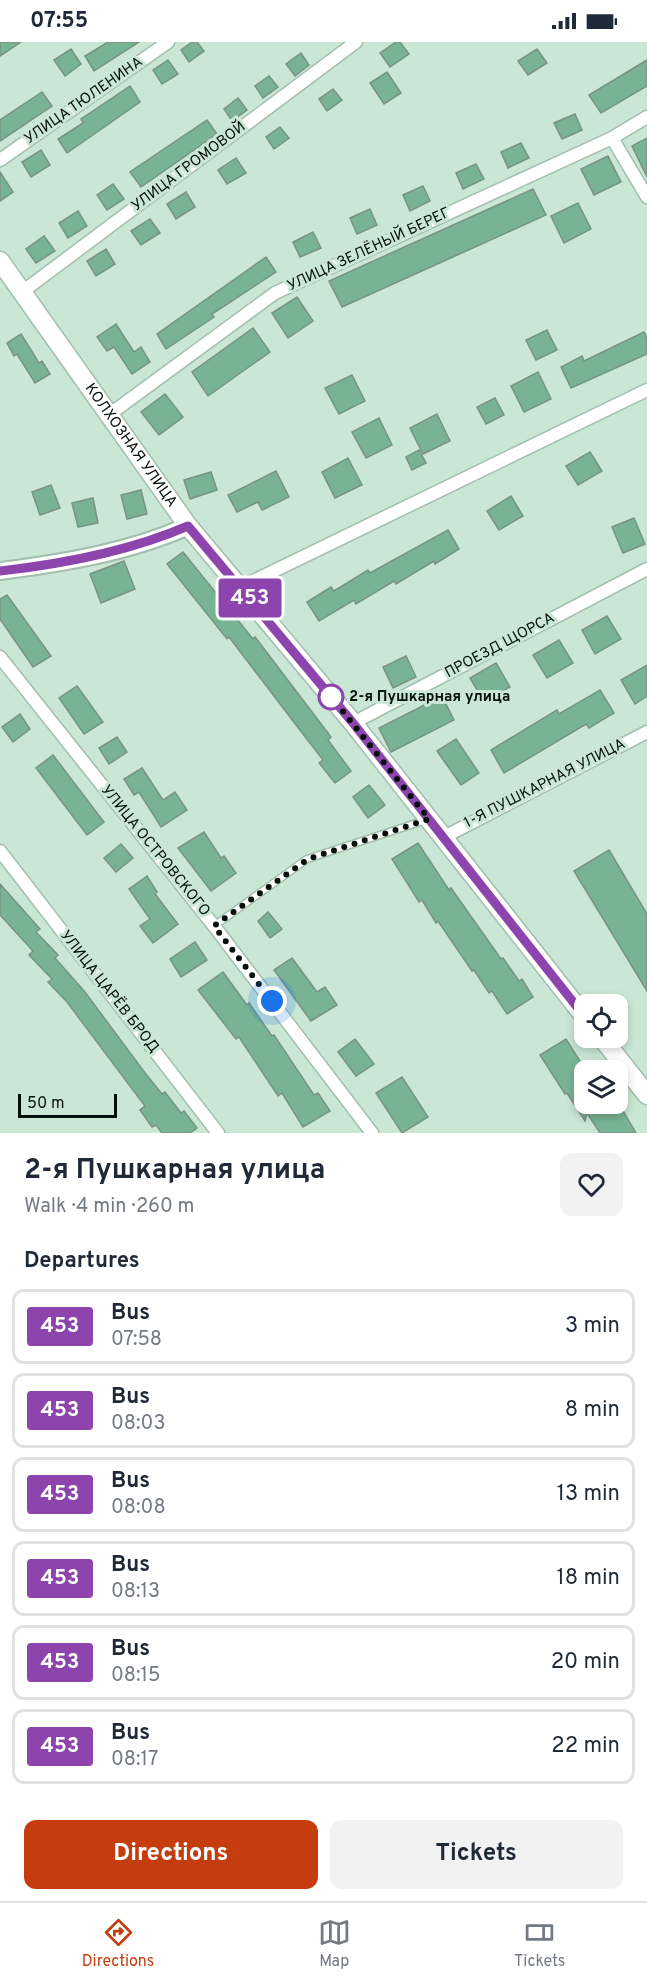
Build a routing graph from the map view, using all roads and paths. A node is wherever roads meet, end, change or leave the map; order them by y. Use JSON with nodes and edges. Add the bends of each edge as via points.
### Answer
{"nodes":[{"id":1,"x":168,"y":42,"type":"edge"},
{"id":2,"x":356,"y":42,"type":"edge"},
{"id":3,"x":647,"y":117,"type":"edge"},
{"id":4,"x":612,"y":138,"type":"junction"},
{"id":5,"x":0,"y":160,"type":"edge"},
{"id":6,"x":647,"y":197,"type":"edge"},
{"id":7,"x":0,"y":261,"type":"edge"},
{"id":8,"x":22,"y":292,"type":"junction"},
{"id":9,"x":647,"y":390,"type":"edge"},
{"id":10,"x":110,"y":414,"type":"junction"},
{"id":11,"x":188,"y":526,"type":"junction"},
{"id":12,"x":647,"y":569,"type":"edge"},
{"id":13,"x":0,"y":571,"type":"edge"},
{"id":14,"x":241,"y":587,"type":"junction"},
{"id":15,"x":0,"y":657,"type":"edge"},
{"id":16,"x":353,"y":723,"type":"junction"},
{"id":17,"x":647,"y":732,"type":"edge"},
{"id":18,"x":429,"y":819,"type":"junction"},
{"id":19,"x":444,"y":837,"type":"junction"},
{"id":20,"x":0,"y":851,"type":"edge"},
{"id":21,"x":214,"y":926,"type":"junction"},
{"id":22,"x":574,"y":1003,"type":"edge"},
{"id":23,"x":610,"y":1048,"type":"edge"},
{"id":24,"x":647,"y":1095,"type":"edge"},
{"id":25,"x":218,"y":1133,"type":"edge"},
{"id":26,"x":372,"y":1133,"type":"edge"}],
"edges":[{"from":1,"to":5,"type":"street","name":"УЛИЦА ТЮЛЕНИНА"},
{"from":2,"to":8,"type":"street","name":"УЛИЦА ГРОМОВОЙ"},
{"from":3,"to":4,"type":"street","name":"УЛИЦА ЗЕЛЁНЫЙ БЕРЕГ"},
{"from":4,"to":6,"type":"street"},
{"from":4,"to":10,"type":"street","name":"УЛИЦА ЗЕЛЁНЫЙ БЕРЕГ","via":[[275,293]]},
{"from":7,"to":8,"type":"main road","name":"КОЛХОЗНАЯ УЛИЦА"},
{"from":8,"to":10,"type":"main road","name":"КОЛХОЗНАЯ УЛИЦА"},
{"from":9,"to":14,"type":"street"},
{"from":10,"to":11,"type":"main road","name":"КОЛХОЗНАЯ УЛИЦА"},
{"from":11,"to":13,"type":"street","via":[[159,539],[51,565]]},
{"from":11,"to":14,"type":"main road","name":"КОЛХОЗНАЯ УЛИЦА"},
{"from":12,"to":16,"type":"street","name":"ПРОЕЗД ЩОРСА"},
{"from":14,"to":16,"type":"main road","name":"КОЛХОЗНАЯ УЛИЦА"},
{"from":15,"to":21,"type":"street","name":"УЛИЦА ОСТРОВСКОГО"},
{"from":16,"to":18,"type":"main road","name":"КОЛХОЗНАЯ УЛИЦА"},
{"from":17,"to":19,"type":"street","name":"1-Я ПУШКАРНАЯ УЛИЦА"},
{"from":18,"to":19,"type":"main road","name":"КОЛХОЗНАЯ УЛИЦА"},
{"from":18,"to":21,"type":"lane","via":[[308,859]]},
{"from":19,"to":22,"type":"main road","name":"КОЛХОЗНАЯ УЛИЦА"},
{"from":20,"to":25,"type":"street","name":"УЛИЦА ЦАРЁВ БРОД"},
{"from":21,"to":26,"type":"street","name":"УЛИЦА ОСТРОВСКОГО"},
{"from":23,"to":24,"type":"main road"}]}
